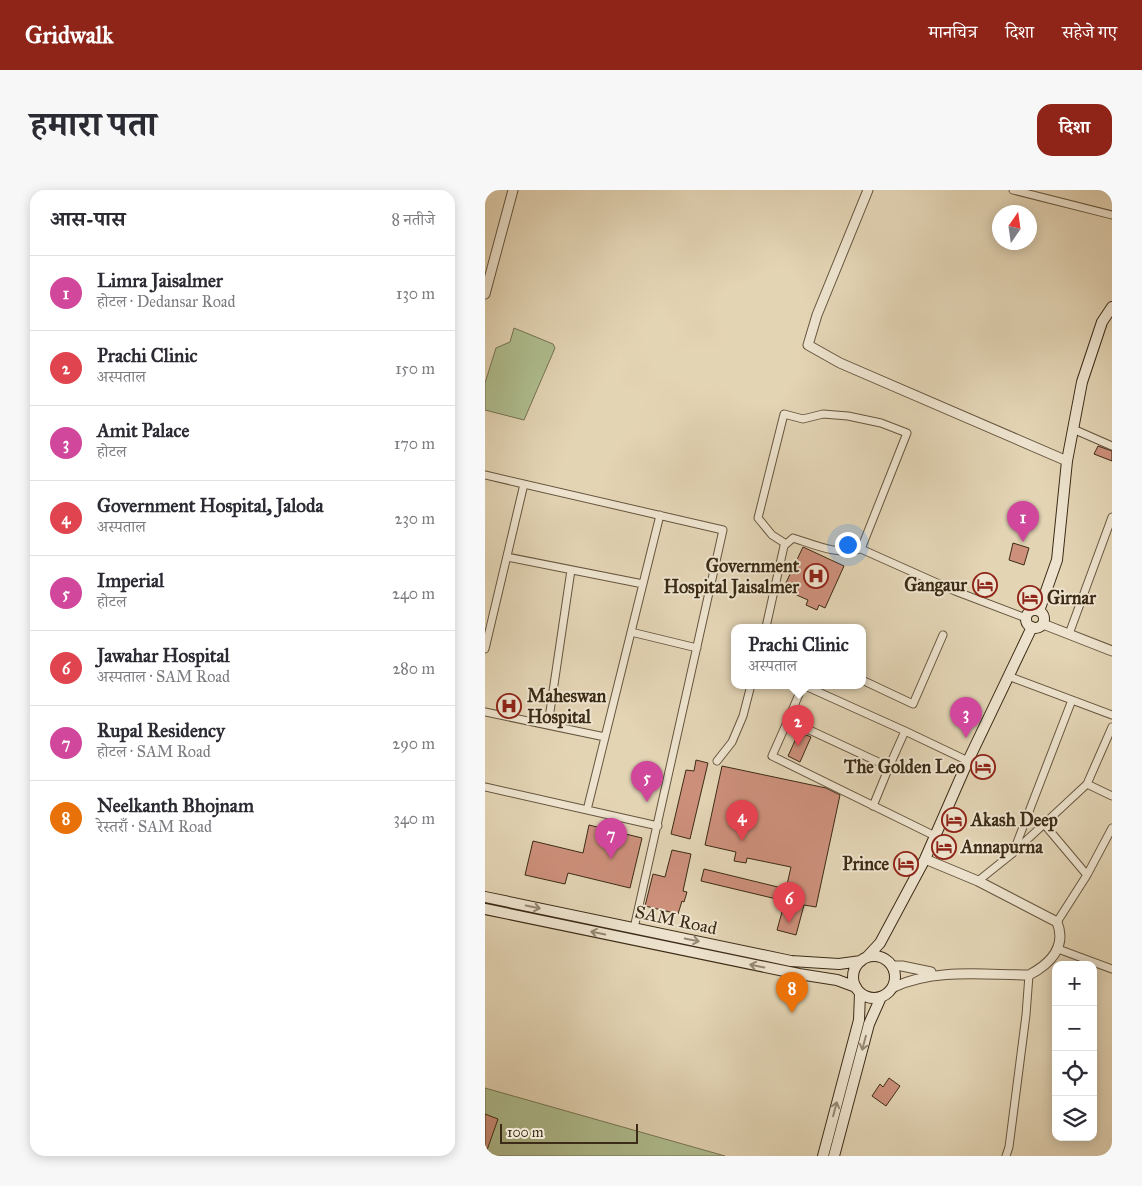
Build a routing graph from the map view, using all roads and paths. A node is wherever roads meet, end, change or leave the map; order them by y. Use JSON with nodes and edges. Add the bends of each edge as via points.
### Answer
{"nodes":[{"id":1,"x":513,"y":190,"type":"edge"},
{"id":2,"x":868,"y":190,"type":"edge"},
{"id":3,"x":1013,"y":190,"type":"edge"},
{"id":4,"x":1112,"y":215,"type":"edge"},
{"id":5,"x":485,"y":294,"type":"edge"},
{"id":6,"x":1112,"y":307,"type":"edge"},
{"id":7,"x":1073,"y":429,"type":"junction"},
{"id":8,"x":1112,"y":446,"type":"edge"},
{"id":9,"x":1067,"y":461,"type":"junction"},
{"id":10,"x":485,"y":475,"type":"edge"},
{"id":11,"x":524,"y":484,"type":"junction"},
{"id":12,"x":660,"y":515,"type":"junction"},
{"id":13,"x":1112,"y":517,"type":"edge"},
{"id":14,"x":786,"y":544,"type":"junction"},
{"id":15,"x":861,"y":549,"type":"junction"},
{"id":16,"x":507,"y":557,"type":"junction"},
{"id":17,"x":571,"y":570,"type":"junction"},
{"id":18,"x":643,"y":584,"type":"junction"},
{"id":19,"x":1039,"y":611,"type":"junction"},
{"id":20,"x":1027,"y":618,"type":"junction"},
{"id":21,"x":767,"y":624,"type":"edge"},
{"id":22,"x":1043,"y":624,"type":"junction"},
{"id":23,"x":1031,"y":627,"type":"junction"},
{"id":24,"x":631,"y":632,"type":"junction"},
{"id":25,"x":1069,"y":634,"type":"junction"},
{"id":26,"x":943,"y":635,"type":"dead end"},
{"id":27,"x":697,"y":648,"type":"junction"},
{"id":28,"x":485,"y":649,"type":"edge"},
{"id":29,"x":1112,"y":651,"type":"edge"},
{"id":30,"x":1008,"y":676,"type":"junction"},
{"id":31,"x":866,"y":682,"type":"edge"},
{"id":32,"x":750,"y":689,"type":"edge"},
{"id":33,"x":801,"y":689,"type":"edge"},
{"id":34,"x":812,"y":689,"type":"edge"},
{"id":35,"x":1072,"y":700,"type":"junction"},
{"id":36,"x":485,"y":712,"type":"edge"},
{"id":37,"x":1112,"y":715,"type":"edge"},
{"id":38,"x":788,"y":720,"type":"junction"},
{"id":39,"x":548,"y":725,"type":"junction"},
{"id":40,"x":1112,"y":727,"type":"edge"},
{"id":41,"x":905,"y":731,"type":"junction"},
{"id":42,"x":605,"y":737,"type":"junction"},
{"id":43,"x":717,"y":761,"type":"dead end"},
{"id":44,"x":968,"y":761,"type":"junction"},
{"id":45,"x":889,"y":768,"type":"junction"},
{"id":46,"x":1087,"y":784,"type":"junction"},
{"id":47,"x":485,"y":788,"type":"edge"},
{"id":48,"x":1112,"y":796,"type":"edge"},
{"id":49,"x":873,"y":806,"type":"junction"},
{"id":50,"x":587,"y":810,"type":"junction"},
{"id":51,"x":1044,"y":824,"type":"junction"},
{"id":52,"x":658,"y":826,"type":"junction"},
{"id":53,"x":1112,"y":828,"type":"edge"},
{"id":54,"x":935,"y":836,"type":"junction"},
{"id":55,"x":1013,"y":853,"type":"junction"},
{"id":56,"x":925,"y":859,"type":"junction"},
{"id":57,"x":1087,"y":874,"type":"junction"},
{"id":58,"x":977,"y":881,"type":"junction"},
{"id":59,"x":485,"y":897,"type":"edge"},
{"id":60,"x":485,"y":909,"type":"edge"},
{"id":61,"x":1057,"y":922,"type":"junction"},
{"id":62,"x":634,"y":928,"type":"junction"},
{"id":63,"x":880,"y":943,"type":"junction"},
{"id":64,"x":1057,"y":949,"type":"junction"},
{"id":65,"x":864,"y":959,"type":"junction"},
{"id":66,"x":892,"y":966,"type":"junction"},
{"id":67,"x":1112,"y":969,"type":"edge"},
{"id":68,"x":946,"y":974,"type":"junction"},
{"id":69,"x":1029,"y":975,"type":"junction"},
{"id":70,"x":893,"y":986,"type":"junction"},
{"id":71,"x":858,"y":990,"type":"junction"},
{"id":72,"x":881,"y":998,"type":"junction"},
{"id":73,"x":823,"y":1156,"type":"edge"},
{"id":74,"x":834,"y":1156,"type":"edge"},
{"id":75,"x":1006,"y":1156,"type":"edge"}],
"edges":[{"from":1,"to":5,"type":"street"},
{"from":2,"to":9,"type":"street","via":[[808,345],[840,363]]},
{"from":3,"to":4,"type":"street"},
{"from":6,"to":7,"type":"main road","via":[[1102,322],[1082,382]]},
{"from":7,"to":8,"type":"street"},
{"from":7,"to":9,"type":"main road"},
{"from":9,"to":19,"type":"main road","via":[[1057,560]]},
{"from":10,"to":11,"type":"street"},
{"from":11,"to":12,"type":"street"},
{"from":11,"to":16,"type":"street"},
{"from":12,"to":18,"type":"street"},
{"from":12,"to":27,"type":"street","via":[[723,530]]},
{"from":13,"to":25,"type":"street"},
{"from":14,"to":15,"type":"street","via":[[793,538],[829,550]]},
{"from":14,"to":15,"type":"street","via":[[772,535],[758,518],[784,414],[803,419],[823,414],[881,423],[907,433]]},
{"from":14,"to":21,"type":"street"},
{"from":15,"to":20,"type":"street","via":[[955,591]]},
{"from":16,"to":17,"type":"street"},
{"from":16,"to":28,"type":"street"},
{"from":17,"to":18,"type":"street"},
{"from":17,"to":39,"type":"street"},
{"from":18,"to":24,"type":"street"},
{"from":19,"to":20,"type":"main road","via":[[1031,612]]},
{"from":19,"to":22,"type":"main road","via":[[1044,618]]},
{"from":20,"to":23,"type":"main road"},
{"from":22,"to":23,"type":"main road","via":[[1038,628]]},
{"from":22,"to":25,"type":"street"},
{"from":23,"to":30,"type":"main road"},
{"from":24,"to":27,"type":"street"},
{"from":24,"to":42,"type":"street"},
{"from":25,"to":29,"type":"street"},
{"from":26,"to":31,"type":"street","via":[[913,704]]},
{"from":27,"to":52,"type":"street"},
{"from":30,"to":35,"type":"street"},
{"from":30,"to":44,"type":"main road"},
{"from":32,"to":43,"type":"street","via":[[732,742]]},
{"from":33,"to":38,"type":"street"},
{"from":34,"to":41,"type":"street"},
{"from":35,"to":37,"type":"street"},
{"from":35,"to":55,"type":"street"},
{"from":36,"to":39,"type":"street"},
{"from":38,"to":45,"type":"street"},
{"from":38,"to":49,"type":"street","via":[[772,756]]},
{"from":39,"to":42,"type":"street"},
{"from":40,"to":46,"type":"street"},
{"from":41,"to":44,"type":"street"},
{"from":41,"to":45,"type":"street"},
{"from":42,"to":50,"type":"street"},
{"from":44,"to":54,"type":"main road"},
{"from":45,"to":49,"type":"street"},
{"from":46,"to":48,"type":"street"},
{"from":46,"to":51,"type":"street"},
{"from":47,"to":50,"type":"street"},
{"from":49,"to":54,"type":"street"},
{"from":50,"to":52,"type":"street"},
{"from":51,"to":55,"type":"street"},
{"from":51,"to":57,"type":"street"},
{"from":52,"to":62,"type":"street"},
{"from":53,"to":57,"type":"street"},
{"from":54,"to":56,"type":"main road"},
{"from":55,"to":58,"type":"street"},
{"from":56,"to":58,"type":"street"},
{"from":56,"to":63,"type":"main road"},
{"from":57,"to":61,"type":"street"},
{"from":58,"to":61,"type":"street"},
{"from":59,"to":62,"type":"main road","name":"SAM Road","one_way":true},
{"from":71,"to":60,"type":"main road","one_way":true,"via":[[837,980]]},
{"from":61,"to":64,"type":"street","via":[[1061,938]]},
{"from":62,"to":65,"type":"main road","name":"SAM Road","one_way":true,"via":[[791,961],[839,964]]},
{"from":63,"to":65,"type":"main road"},
{"from":63,"to":66,"type":"main road","via":[[882,955]]},
{"from":64,"to":67,"type":"street"},
{"from":64,"to":69,"type":"street","via":[[1040,970]]},
{"from":65,"to":66,"type":"main road","via":[[881,957]]},
{"from":65,"to":71,"type":"main road","via":[[854,970]]},
{"from":66,"to":68,"type":"street"},
{"from":66,"to":70,"type":"main road","via":[[896,980]]},
{"from":68,"to":69,"type":"street"},
{"from":68,"to":70,"type":"street","via":[[920,977]]},
{"from":69,"to":75,"type":"street"},
{"from":70,"to":72,"type":"main road"},
{"from":71,"to":72,"type":"main road","via":[[871,998]]},
{"from":73,"to":71,"type":"main road","one_way":true,"via":[[859,1020]]},
{"from":72,"to":74,"type":"main road","one_way":true,"via":[[869,1024]]}]}
